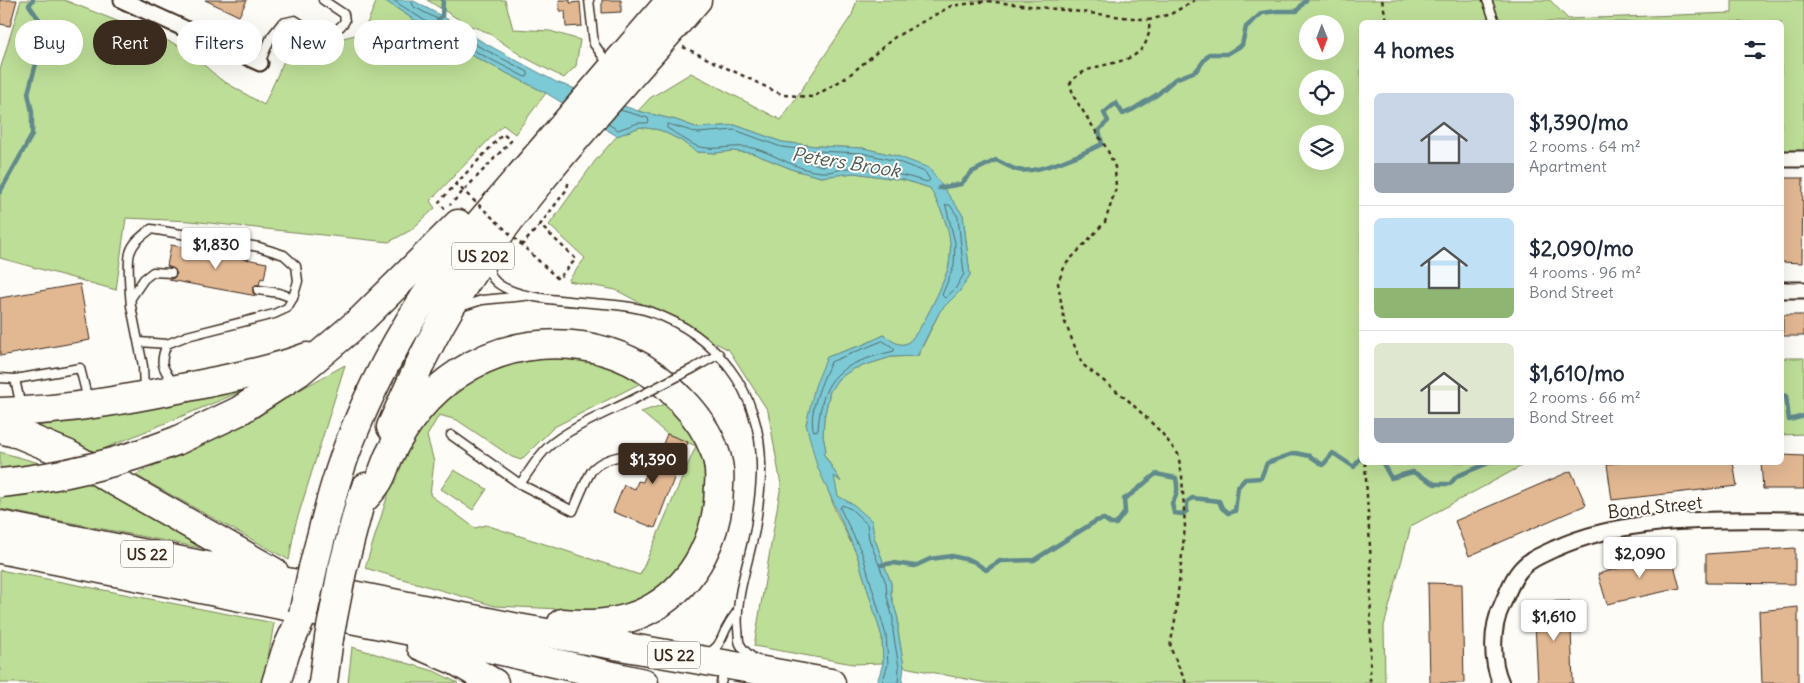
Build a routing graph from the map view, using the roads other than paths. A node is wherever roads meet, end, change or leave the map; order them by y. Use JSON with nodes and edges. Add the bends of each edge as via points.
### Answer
{"nodes":[{"id":1,"x":122,"y":0,"type":"edge"},
{"id":2,"x":323,"y":0,"type":"edge"},
{"id":3,"x":589,"y":0,"type":"edge"},
{"id":4,"x":671,"y":0,"type":"edge"},
{"id":5,"x":697,"y":0,"type":"edge"},
{"id":6,"x":1487,"y":0,"type":"edge"},
{"id":7,"x":1494,"y":20,"type":"edge"},
{"id":8,"x":177,"y":25,"type":"edge"},
{"id":9,"x":262,"y":58,"type":"edge"},
{"id":10,"x":621,"y":73,"type":"junction"},
{"id":11,"x":1804,"y":158,"type":"edge"},
{"id":12,"x":1784,"y":159,"type":"edge"},
{"id":13,"x":556,"y":161,"type":"junction"},
{"id":14,"x":494,"y":240,"type":"junction"},
{"id":15,"x":170,"y":273,"type":"dead end"},
{"id":16,"x":258,"y":290,"type":"dead end"},
{"id":17,"x":1784,"y":290,"type":"edge"},
{"id":18,"x":1804,"y":290,"type":"edge"},
{"id":19,"x":532,"y":296,"type":"junction"},
{"id":20,"x":131,"y":298,"type":"junction"},
{"id":21,"x":293,"y":298,"type":"junction"},
{"id":22,"x":445,"y":316,"type":"junction"},
{"id":23,"x":139,"y":342,"type":"junction"},
{"id":24,"x":167,"y":344,"type":"junction"},
{"id":25,"x":325,"y":350,"type":"junction"},
{"id":26,"x":719,"y":354,"type":"junction"},
{"id":27,"x":0,"y":378,"type":"edge"},
{"id":28,"x":15,"y":378,"type":"junction"},
{"id":29,"x":177,"y":389,"type":"junction"},
{"id":30,"x":145,"y":395,"type":"junction"},
{"id":31,"x":89,"y":404,"type":"junction"},
{"id":32,"x":11,"y":412,"type":"edge"},
{"id":33,"x":0,"y":429,"type":"edge"},
{"id":34,"x":451,"y":435,"type":"dead end"},
{"id":35,"x":642,"y":455,"type":"dead end"},
{"id":36,"x":1,"y":483,"type":"edge"},
{"id":37,"x":520,"y":484,"type":"junction"},
{"id":38,"x":360,"y":503,"type":"junction"},
{"id":39,"x":1804,"y":520,"type":"edge"},
{"id":40,"x":0,"y":525,"type":"edge"},
{"id":41,"x":0,"y":549,"type":"edge"},
{"id":42,"x":304,"y":576,"type":"junction"},
{"id":43,"x":737,"y":612,"type":"junction"},
{"id":44,"x":352,"y":620,"type":"junction"},
{"id":45,"x":518,"y":628,"type":"junction"},
{"id":46,"x":292,"y":653,"type":"junction"},
{"id":47,"x":691,"y":659,"type":"junction"},
{"id":48,"x":723,"y":674,"type":"edge"},
{"id":49,"x":780,"y":674,"type":"junction"},
{"id":50,"x":276,"y":683,"type":"edge"},
{"id":51,"x":294,"y":683,"type":"edge"},
{"id":52,"x":323,"y":683,"type":"edge"},
{"id":53,"x":494,"y":683,"type":"edge"},
{"id":54,"x":644,"y":683,"type":"edge"},
{"id":55,"x":831,"y":683,"type":"edge"},
{"id":56,"x":1501,"y":683,"type":"edge"}],
"edges":[{"from":1,"to":8,"type":"street"},
{"from":2,"to":9,"type":"lane","via":[[344,14],[345,21],[340,28],[320,33],[295,20],[282,23],[271,37]]},
{"from":3,"to":10,"type":"lane","via":[[594,44]]},
{"from":4,"to":10,"type":"highway","number":"US 202"},
{"from":5,"to":10,"type":"highway","number":"US 202"},
{"from":6,"to":7,"type":"lane"},
{"from":10,"to":13,"type":"highway","number":"US 202"},
{"from":11,"to":12,"type":"street"},
{"from":13,"to":14,"type":"highway","number":"US 202"},
{"from":13,"to":25,"type":"highway","via":[[471,211],[393,290]]},
{"from":13,"to":42,"type":"highway","number":"US 202","via":[[471,233],[414,312],[391,350],[351,439]]},
{"from":14,"to":19,"type":"lane","via":[[489,271],[494,281],[506,289]]},
{"from":14,"to":22,"type":"highway","number":"US 202"},
{"from":15,"to":20,"type":"lane","via":[[153,272],[144,278]]},
{"from":16,"to":21,"type":"lane"},
{"from":17,"to":18,"type":"street"},
{"from":19,"to":22,"type":"lane","via":[[482,300],[464,305]]},
{"from":19,"to":26,"type":"lane","via":[[650,311],[696,335]]},
{"from":20,"to":21,"type":"lane","via":[[130,254],[139,238],[151,229],[259,247],[284,255],[296,266],[298,281]]},
{"from":20,"to":23,"type":"lane"},
{"from":21,"to":24,"type":"lane","via":[[288,308],[274,314]]},
{"from":22,"to":38,"type":"highway","number":"US 202","via":[[401,404]]},
{"from":23,"to":24,"type":"lane"},
{"from":23,"to":30,"type":"lane"},
{"from":24,"to":29,"type":"lane","via":[[161,357],[165,372]]},
{"from":25,"to":29,"type":"highway","via":[[276,367]]},
{"from":25,"to":36,"type":"highway","bridge":true,"via":[[256,401],[176,442],[80,472]]},
{"from":26,"to":37,"type":"lane","bridge":true,"via":[[581,426],[548,447]]},
{"from":26,"to":43,"type":"lane","via":[[738,379],[752,412],[762,465],[755,528]]},
{"from":27,"to":28,"type":"lane"},
{"from":28,"to":31,"type":"lane","via":[[80,368]]},
{"from":28,"to":32,"type":"lane"},
{"from":29,"to":30,"type":"highway"},
{"from":30,"to":31,"type":"highway"},
{"from":31,"to":32,"type":"highway"},
{"from":33,"to":42,"type":"highway","via":[[67,454]]},
{"from":34,"to":37,"type":"lane"},
{"from":35,"to":37,"type":"lane","via":[[628,454],[593,468],[573,511]]},
{"from":38,"to":45,"type":"highway","via":[[378,483],[410,419],[441,386],[489,357],[533,345],[567,345],[600,350],[623,358],[658,378],[687,406],[703,427],[716,453],[720,475],[719,506],[703,556],[684,582],[653,608],[624,619],[572,624],[543,622]]},
{"from":38,"to":52,"type":"highway","number":"US 202","bridge":true,"via":[[342,571]]},
{"from":39,"to":56,"type":"street","name":"Bond Street","via":[[1691,520],[1609,530],[1568,542],[1538,556],[1524,566],[1498,614],[1494,656]]},
{"from":40,"to":42,"type":"highway","number":"US 22"},
{"from":41,"to":44,"type":"highway","number":"US 22"},
{"from":42,"to":45,"type":"highway","number":"US 22"},
{"from":42,"to":46,"type":"highway","number":"US 202","bridge":true,"via":[[303,614]]},
{"from":43,"to":47,"type":"lane","via":[[716,648]]},
{"from":43,"to":49,"type":"lane","via":[[740,643],[746,653]]},
{"from":44,"to":53,"type":"highway","via":[[456,661]]},
{"from":44,"to":54,"type":"highway","number":"US 22"},
{"from":45,"to":47,"type":"highway","number":"US 22"},
{"from":46,"to":50,"type":"highway"},
{"from":46,"to":51,"type":"highway"},
{"from":47,"to":48,"type":"highway","number":"US 22"},
{"from":48,"to":49,"type":"highway","number":"US 22"},
{"from":49,"to":55,"type":"highway","number":"US 22"}]}
